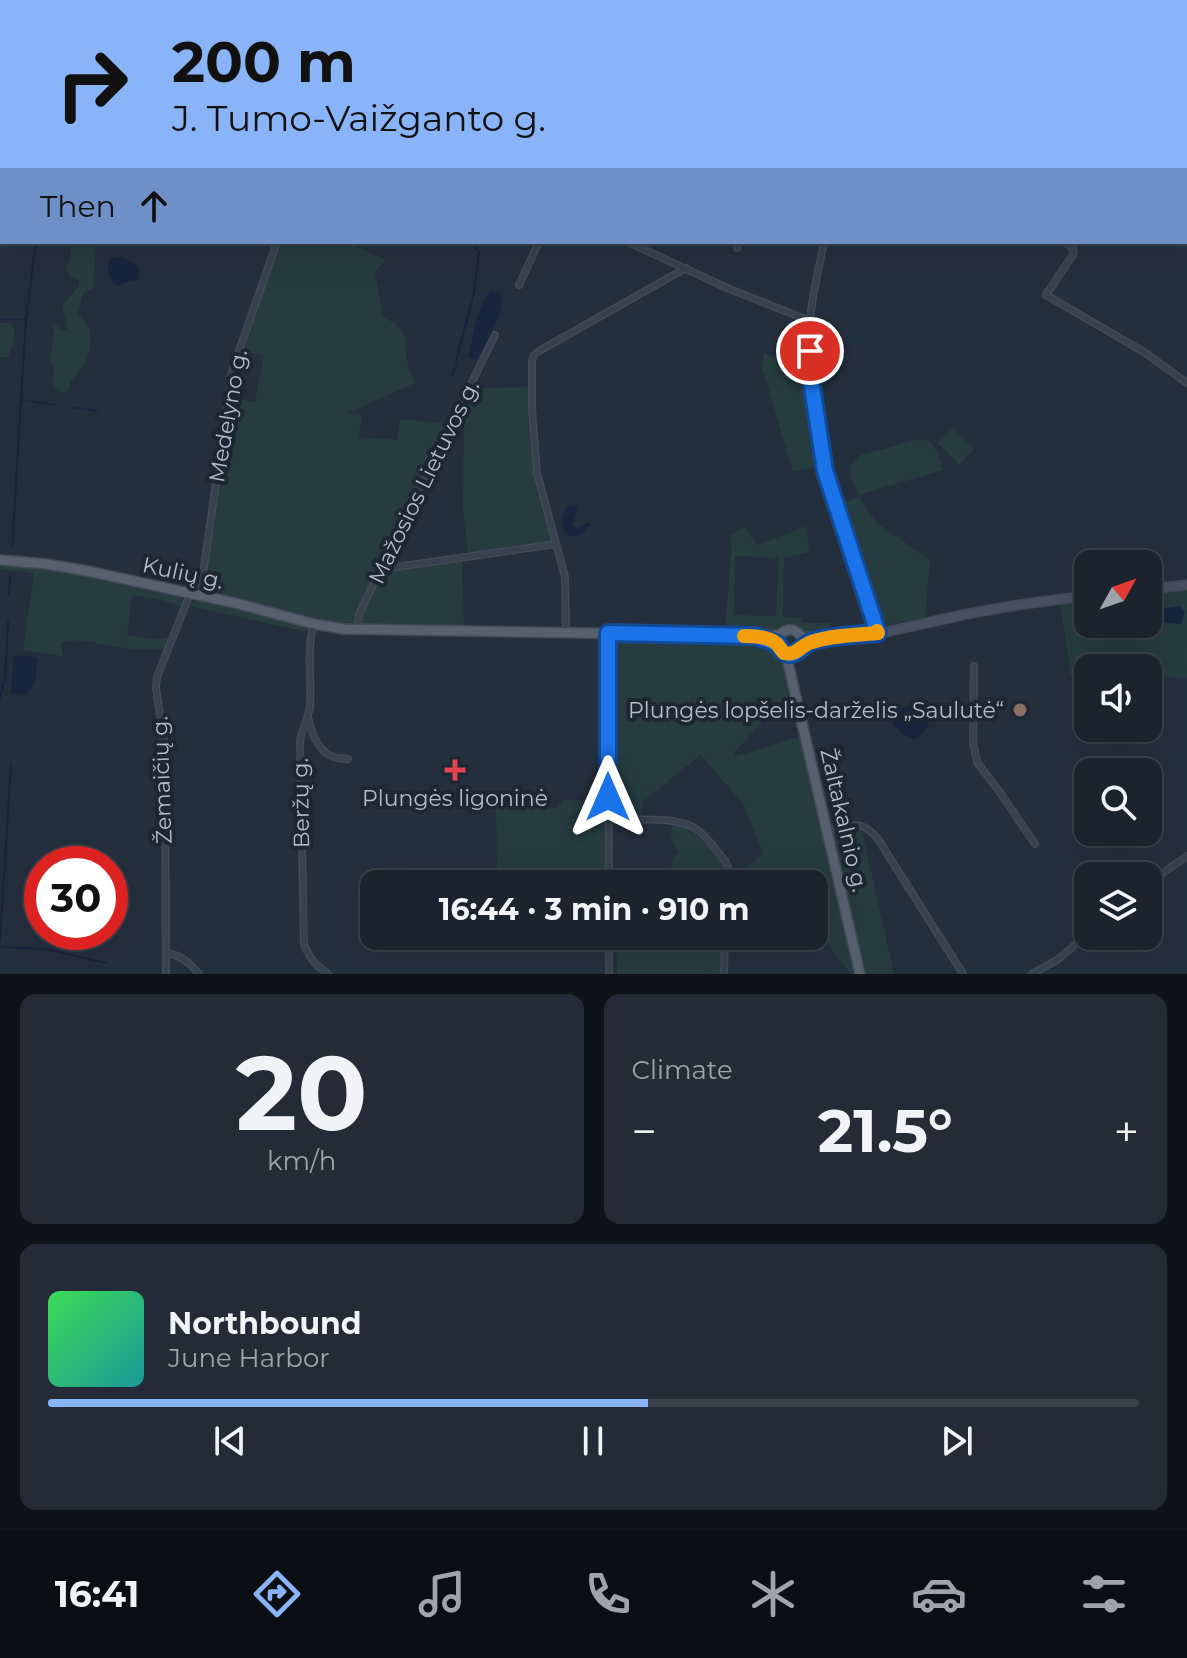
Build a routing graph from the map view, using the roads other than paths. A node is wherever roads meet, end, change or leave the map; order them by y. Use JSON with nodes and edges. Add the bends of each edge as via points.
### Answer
{"nodes":[{"id":1,"x":276,"y":244,"type":"edge"},
{"id":2,"x":538,"y":244,"type":"edge"},
{"id":3,"x":632,"y":244,"type":"edge"},
{"id":4,"x":824,"y":244,"type":"edge"},
{"id":5,"x":1067,"y":244,"type":"edge"},
{"id":6,"x":686,"y":268,"type":"junction"},
{"id":7,"x":519,"y":285,"type":"dead end"},
{"id":8,"x":810,"y":321,"type":"junction"},
{"id":9,"x":495,"y":335,"type":"dead end"},
{"id":10,"x":1187,"y":383,"type":"edge"},
{"id":11,"x":556,"y":544,"type":"junction"},
{"id":12,"x":0,"y":560,"type":"edge"},
{"id":13,"x":382,"y":569,"type":"junction"},
{"id":14,"x":1187,"y":585,"type":"edge"},
{"id":15,"x":1162,"y":588,"type":"edge"},
{"id":16,"x":195,"y":594,"type":"junction"},
{"id":17,"x":1074,"y":598,"type":"edge"},
{"id":18,"x":314,"y":624,"type":"junction"},
{"id":19,"x":357,"y":630,"type":"junction"},
{"id":20,"x":566,"y":633,"type":"junction"},
{"id":21,"x":608,"y":633,"type":"junction"},
{"id":22,"x":878,"y":633,"type":"junction"},
{"id":23,"x":779,"y":639,"type":"junction"},
{"id":24,"x":796,"y":647,"type":"junction"},
{"id":25,"x":974,"y":666,"type":"dead end"},
{"id":26,"x":308,"y":716,"type":"junction"},
{"id":27,"x":348,"y":759,"type":"dead end"},
{"id":28,"x":609,"y":820,"type":"junction"},
{"id":29,"x":827,"y":831,"type":"junction"},
{"id":30,"x":1035,"y":844,"type":"dead end"},
{"id":31,"x":1187,"y":856,"type":"edge"},
{"id":32,"x":609,"y":870,"type":"edge"},
{"id":33,"x":728,"y":870,"type":"edge"},
{"id":34,"x":1162,"y":873,"type":"edge"},
{"id":35,"x":1074,"y":947,"type":"edge"},
{"id":36,"x":609,"y":950,"type":"edge"},
{"id":37,"x":725,"y":950,"type":"edge"},
{"id":38,"x":166,"y":953,"type":"junction"},
{"id":39,"x":1043,"y":972,"type":"edge"},
{"id":40,"x":166,"y":974,"type":"edge"},
{"id":41,"x":199,"y":974,"type":"edge"},
{"id":42,"x":328,"y":974,"type":"edge"},
{"id":43,"x":609,"y":974,"type":"edge"},
{"id":44,"x":724,"y":974,"type":"edge"},
{"id":45,"x":860,"y":974,"type":"edge"},
{"id":46,"x":963,"y":974,"type":"edge"},
{"id":47,"x":1032,"y":974,"type":"edge"}],
"edges":[{"from":1,"to":16,"type":"street","name":"Medelyno g.","via":[[232,371]]},
{"from":2,"to":7,"type":"street"},
{"from":3,"to":6,"type":"street"},
{"from":4,"to":8,"type":"street"},
{"from":5,"to":10,"type":"street","via":[[1074,253],[1046,295]]},
{"from":6,"to":8,"type":"street"},
{"from":6,"to":11,"type":"street","via":[[534,355],[537,473]]},
{"from":8,"to":22,"type":"street","via":[[811,380],[825,471]]},
{"from":9,"to":13,"type":"street","name":"Mažosios Lietuvos g."},
{"from":11,"to":13,"type":"street"},
{"from":11,"to":20,"type":"street","via":[[565,577]]},
{"from":12,"to":16,"type":"main road","name":"Kulių g.","via":[[67,567]]},
{"from":13,"to":19,"type":"street","name":"Mažosios Lietuvos g.","via":[[359,614]]},
{"from":14,"to":15,"type":"main road"},
{"from":16,"to":18,"type":"main road","name":"Kulių g."},
{"from":16,"to":38,"type":"street","name":"Žemaičių g.","via":[[156,688],[165,749]]},
{"from":17,"to":22,"type":"main road"},
{"from":18,"to":19,"type":"main road","name":"Kulių g."},
{"from":18,"to":26,"type":"street","name":"Beržų g."},
{"from":19,"to":20,"type":"main road","name":"Kulių g."},
{"from":20,"to":21,"type":"main road","name":"Kulių g."},
{"from":21,"to":23,"type":"main road","name":"Kulių g."},
{"from":21,"to":28,"type":"street"},
{"from":22,"to":24,"type":"main road"},
{"from":23,"to":24,"type":"main road","via":[[781,650]]},
{"from":23,"to":24,"type":"main road","name":"Kulių g.","via":[[790,630],[798,632]]},
{"from":24,"to":29,"type":"main road","name":"Žaltakalnio g.","via":[[792,674]]},
{"from":25,"to":30,"type":"street","via":[[977,762]]},
{"from":26,"to":27,"type":"street","via":[[321,748],[331,757]]},
{"from":26,"to":42,"type":"street","name":"Beržų g.","via":[[300,742],[304,945]]},
{"from":28,"to":32,"type":"street"},
{"from":28,"to":33,"type":"street","via":[[691,826]]},
{"from":29,"to":45,"type":"main road","name":"Žaltakalnio g."},
{"from":29,"to":46,"type":"street","via":[[858,824],[871,831]]},
{"from":31,"to":34,"type":"street"},
{"from":35,"to":39,"type":"street"},
{"from":36,"to":43,"type":"street"},
{"from":37,"to":44,"type":"street"},
{"from":38,"to":40,"type":"street","name":"Žemaičių g."},
{"from":38,"to":41,"type":"street","via":[[182,958]]},
{"from":39,"to":47,"type":"street"}]}
